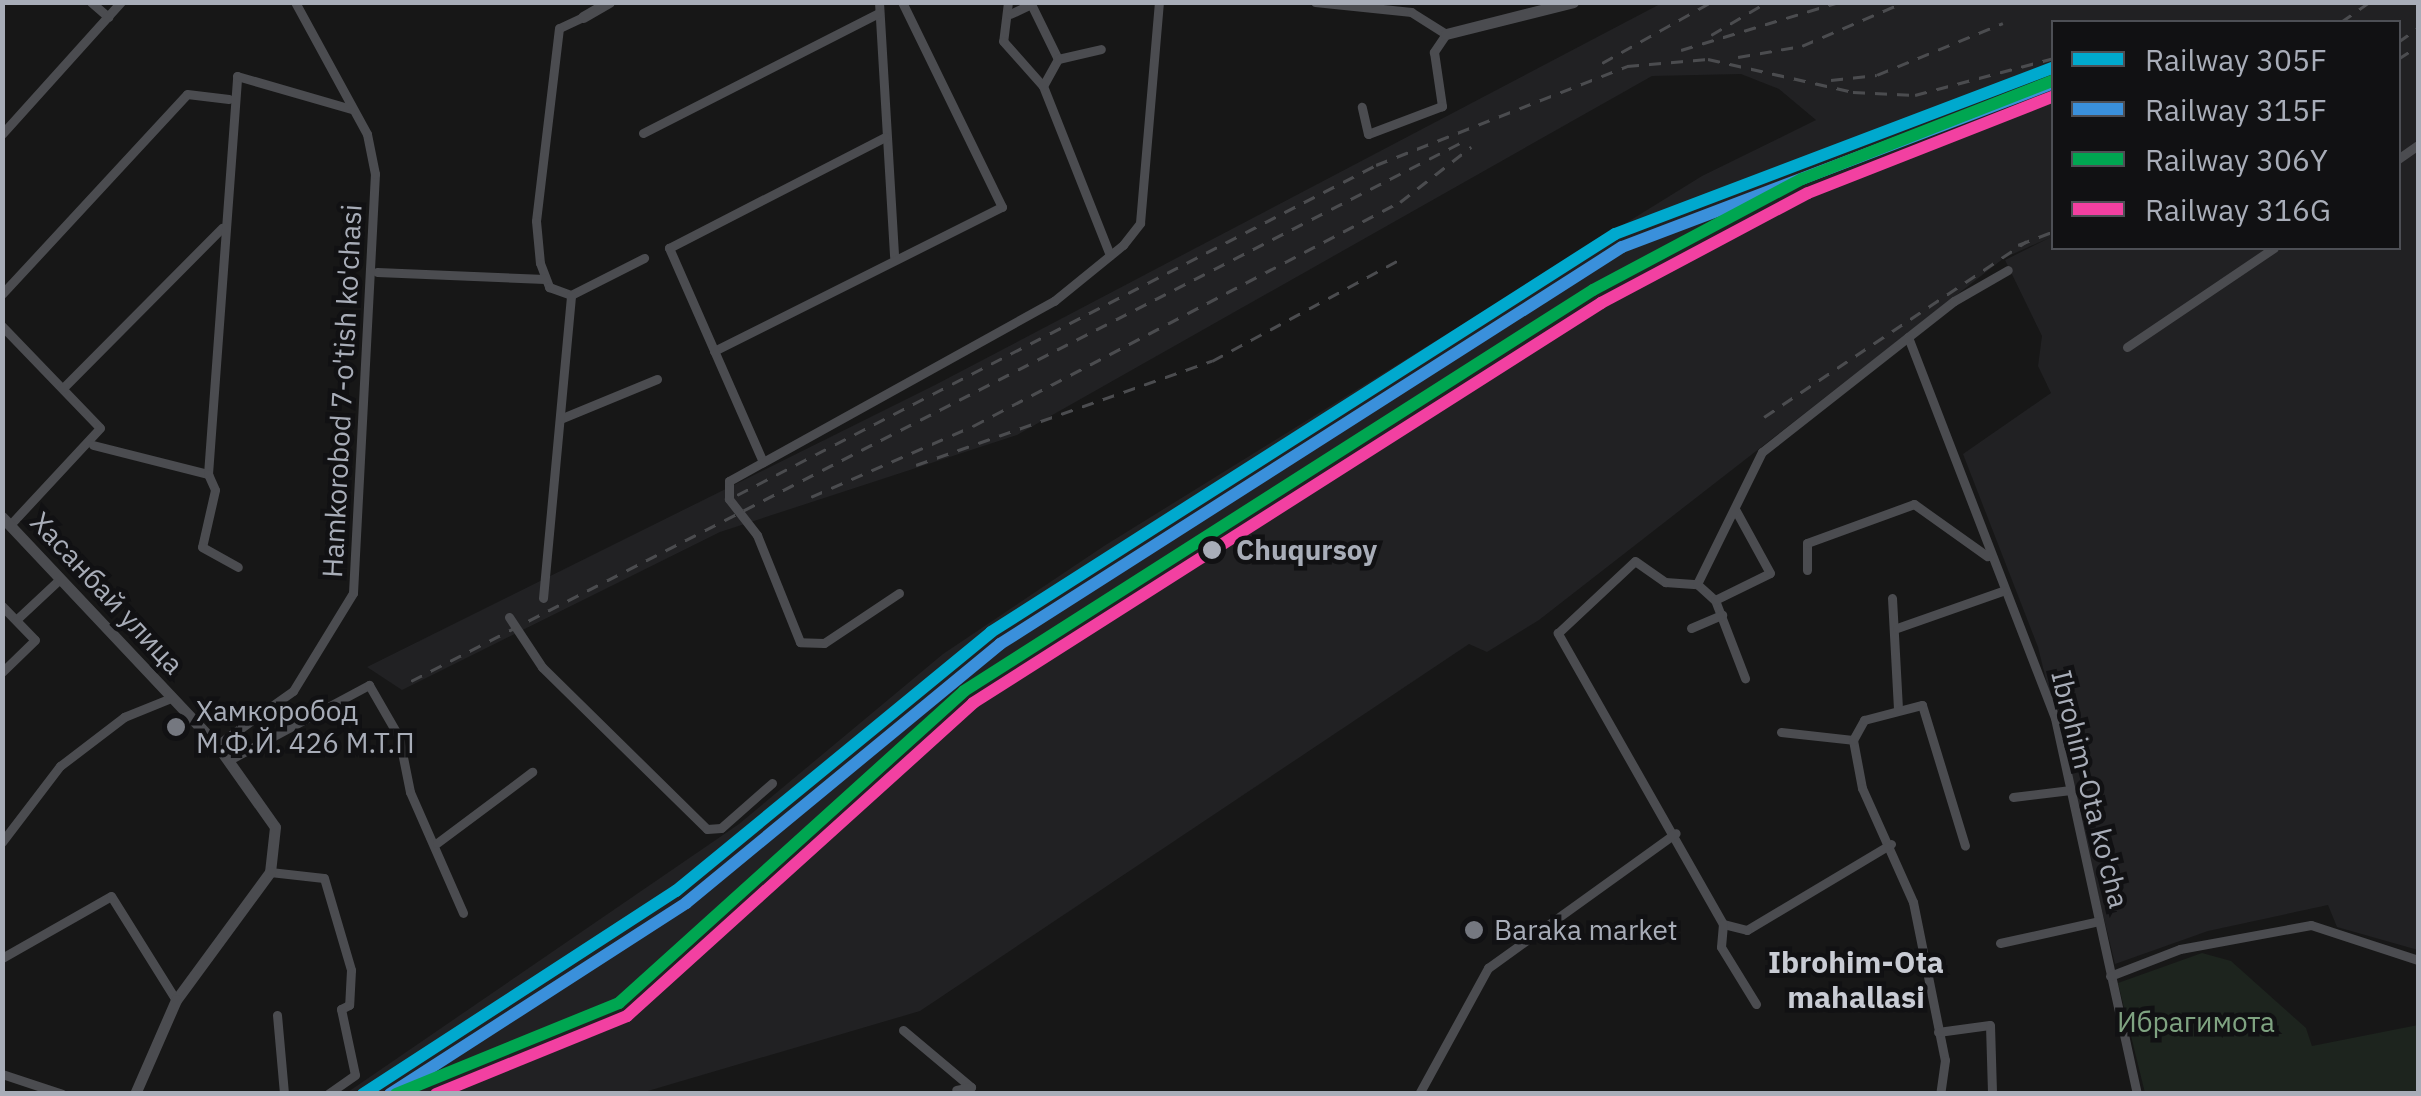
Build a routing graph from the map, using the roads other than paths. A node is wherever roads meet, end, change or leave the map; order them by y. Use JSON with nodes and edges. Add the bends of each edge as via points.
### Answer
{"nodes":[{"id":1,"x":92,"y":2,"type":"edge"},
{"id":2,"x":121,"y":2,"type":"edge"},
{"id":3,"x":295,"y":2,"type":"edge"},
{"id":4,"x":609,"y":2,"type":"edge"},
{"id":5,"x":902,"y":2,"type":"edge"},
{"id":6,"x":1008,"y":2,"type":"edge"},
{"id":7,"x":1160,"y":2,"type":"edge"},
{"id":8,"x":1315,"y":2,"type":"edge"},
{"id":9,"x":1404,"y":2,"type":"edge"},
{"id":10,"x":1573,"y":2,"type":"edge"},
{"id":11,"x":879,"y":8,"type":"edge"},
{"id":12,"x":1385,"y":12,"type":"junction"},
{"id":13,"x":1010,"y":14,"type":"junction"},
{"id":14,"x":108,"y":17,"type":"junction"},
{"id":15,"x":583,"y":17,"type":"joint"},
{"id":16,"x":1446,"y":34,"type":"junction"},
{"id":17,"x":1101,"y":49,"type":"dead end"},
{"id":18,"x":1058,"y":59,"type":"junction"},
{"id":19,"x":1044,"y":86,"type":"junction"},
{"id":20,"x":229,"y":99,"type":"junction"},
{"id":21,"x":1362,"y":106,"type":"dead end"},
{"id":22,"x":351,"y":108,"type":"junction"},
{"id":23,"x":643,"y":132,"type":"dead end"},
{"id":24,"x":2,"y":134,"type":"edge"},
{"id":25,"x":885,"y":138,"type":"junction"},
{"id":26,"x":222,"y":228,"type":"junction"},
{"id":27,"x":2271,"y":250,"type":"edge"},
{"id":28,"x":1110,"y":256,"type":"junction"},
{"id":29,"x":894,"y":257,"type":"junction"},
{"id":30,"x":644,"y":258,"type":"dead end"},
{"id":31,"x":2008,"y":270,"type":"dead end"},
{"id":32,"x":376,"y":272,"type":"junction"},
{"id":33,"x":545,"y":279,"type":"junction"},
{"id":34,"x":2,"y":294,"type":"edge"},
{"id":35,"x":571,"y":295,"type":"junction"},
{"id":36,"x":2,"y":326,"type":"edge"},
{"id":37,"x":1908,"y":337,"type":"junction"},
{"id":38,"x":2127,"y":347,"type":"dead end"},
{"id":39,"x":714,"y":351,"type":"junction"},
{"id":40,"x":657,"y":380,"type":"dead end"},
{"id":41,"x":63,"y":388,"type":"junction"},
{"id":42,"x":560,"y":419,"type":"junction"},
{"id":43,"x":93,"y":445,"type":"junction"},
{"id":44,"x":763,"y":462,"type":"junction"},
{"id":45,"x":208,"y":474,"type":"junction"},
{"id":46,"x":1735,"y":509,"type":"junction"},
{"id":47,"x":6,"y":521,"type":"edge"},
{"id":48,"x":1986,"y":556,"type":"junction"},
{"id":49,"x":238,"y":567,"type":"dead end"},
{"id":50,"x":1807,"y":570,"type":"dead end"},
{"id":51,"x":60,"y":579,"type":"junction"},
{"id":52,"x":1696,"y":584,"type":"junction"},
{"id":53,"x":2005,"y":590,"type":"junction"},
{"id":54,"x":899,"y":593,"type":"dead end"},
{"id":55,"x":543,"y":598,"type":"dead end"},
{"id":56,"x":1892,"y":598,"type":"dead end"},
{"id":57,"x":1715,"y":600,"type":"junction"},
{"id":58,"x":2,"y":606,"type":"edge"},
{"id":59,"x":1722,"y":616,"type":"junction"},
{"id":60,"x":509,"y":617,"type":"dead end"},
{"id":61,"x":16,"y":620,"type":"junction"},
{"id":62,"x":1692,"y":628,"type":"dead end"},
{"id":63,"x":1898,"y":628,"type":"junction"},
{"id":64,"x":2,"y":672,"type":"edge"},
{"id":65,"x":1745,"y":678,"type":"dead end"},
{"id":66,"x":171,"y":698,"type":"junction"},
{"id":67,"x":1898,"y":708,"type":"junction"},
{"id":68,"x":1781,"y":732,"type":"dead end"},
{"id":69,"x":1853,"y":740,"type":"junction"},
{"id":70,"x":217,"y":745,"type":"junction"},
{"id":71,"x":229,"y":760,"type":"junction"},
{"id":72,"x":532,"y":772,"type":"dead end"},
{"id":73,"x":772,"y":783,"type":"dead end"},
{"id":74,"x":2070,"y":790,"type":"junction"},
{"id":75,"x":2013,"y":797,"type":"dead end"},
{"id":76,"x":1676,"y":833,"type":"junction"},
{"id":77,"x":2,"y":842,"type":"edge"},
{"id":78,"x":437,"y":843,"type":"junction"},
{"id":79,"x":1891,"y":844,"type":"junction"},
{"id":80,"x":1964,"y":846,"type":"dead end"},
{"id":81,"x":270,"y":872,"type":"junction"},
{"id":82,"x":463,"y":913,"type":"dead end"},
{"id":83,"x":2100,"y":921,"type":"junction"},
{"id":84,"x":1723,"y":924,"type":"junction"},
{"id":85,"x":2000,"y":944,"type":"dead end"},
{"id":86,"x":2,"y":958,"type":"edge"},
{"id":87,"x":2418,"y":960,"type":"edge"},
{"id":88,"x":2110,"y":976,"type":"junction"},
{"id":89,"x":176,"y":1000,"type":"junction"},
{"id":90,"x":1756,"y":1004,"type":"dead end"},
{"id":91,"x":276,"y":1016,"type":"dead end"},
{"id":92,"x":903,"y":1030,"type":"dead end"},
{"id":93,"x":1938,"y":1032,"type":"junction"},
{"id":94,"x":2,"y":1074,"type":"edge"},
{"id":95,"x":956,"y":1090,"type":"dead end"},
{"id":96,"x":972,"y":1090,"type":"edge"},
{"id":97,"x":62,"y":1094,"type":"edge"},
{"id":98,"x":135,"y":1094,"type":"edge"},
{"id":99,"x":284,"y":1094,"type":"edge"},
{"id":100,"x":328,"y":1094,"type":"edge"},
{"id":101,"x":1418,"y":1094,"type":"edge"},
{"id":102,"x":1940,"y":1094,"type":"edge"},
{"id":103,"x":1992,"y":1094,"type":"edge"},
{"id":104,"x":2137,"y":1094,"type":"edge"}],
"edges":[{"from":1,"to":14,"type":"street"},
{"from":2,"to":14,"type":"street"},
{"from":3,"to":22,"type":"street","name":"Hamkorobod 7-o'tish ko'chasi"},
{"from":4,"to":15,"type":"street"},
{"from":5,"to":29,"type":"street","via":[[1003,204]]},
{"from":6,"to":13,"type":"street"},
{"from":7,"to":28,"type":"street","via":[[1140,223]]},
{"from":8,"to":12,"type":"street"},
{"from":9,"to":12,"type":"street"},
{"from":10,"to":16,"type":"street"},
{"from":11,"to":23,"type":"street"},
{"from":11,"to":25,"type":"street"},
{"from":12,"to":16,"type":"street","via":[[1411,12]]},
{"from":13,"to":18,"type":"street","via":[[1030,4]]},
{"from":13,"to":19,"type":"street","via":[[1009,54]]},
{"from":14,"to":24,"type":"street"},
{"from":15,"to":33,"type":"street","via":[[559,28],[553,64],[536,221]]},
{"from":16,"to":21,"type":"street","via":[[1434,52],[1442,106],[1368,134]]},
{"from":17,"to":18,"type":"street"},
{"from":18,"to":19,"type":"street"},
{"from":19,"to":28,"type":"street"},
{"from":20,"to":22,"type":"street","via":[[240,75]]},
{"from":20,"to":26,"type":"street"},
{"from":20,"to":34,"type":"street","via":[[187,94]]},
{"from":22,"to":32,"type":"street","name":"Hamkorobod 7-o'tish ko'chasi","via":[[371,146]]},
{"from":25,"to":29,"type":"street"},
{"from":25,"to":39,"type":"street","via":[[676,239],[671,260]]},
{"from":26,"to":41,"type":"street"},
{"from":26,"to":45,"type":"street"},
{"from":27,"to":38,"type":"street"},
{"from":28,"to":44,"type":"street","via":[[1054,301]]},
{"from":29,"to":39,"type":"street"},
{"from":30,"to":35,"type":"street"},
{"from":31,"to":37,"type":"street"},
{"from":32,"to":33,"type":"street"},
{"from":32,"to":70,"type":"street","name":"Hamkorobod 7-o'tish ko'chasi","via":[[353,593],[293,690]]},
{"from":33,"to":35,"type":"street"},
{"from":35,"to":42,"type":"street"},
{"from":36,"to":41,"type":"street"},
{"from":37,"to":46,"type":"street","via":[[1762,452]]},
{"from":37,"to":48,"type":"street","name":"Ibrohim-Ota ko'cha"},
{"from":39,"to":44,"type":"street"},
{"from":40,"to":42,"type":"street"},
{"from":41,"to":43,"type":"street","via":[[99,422]]},
{"from":42,"to":55,"type":"street"},
{"from":43,"to":45,"type":"street"},
{"from":43,"to":47,"type":"street"},
{"from":44,"to":54,"type":"street","via":[[729,481],[729,499],[757,535],[782,616],[800,642],[824,643]]},
{"from":45,"to":49,"type":"street","via":[[215,490],[202,547]]},
{"from":46,"to":52,"type":"street"},
{"from":46,"to":57,"type":"street","via":[[1770,573]]},
{"from":47,"to":51,"type":"street","name":"Хасанбай улица"},
{"from":48,"to":50,"type":"street","via":[[1914,504],[1808,543]]},
{"from":48,"to":53,"type":"street","name":"Ibrohim-Ota ko'cha"},
{"from":51,"to":61,"type":"street"},
{"from":51,"to":66,"type":"street","name":"Хасанбай улица"},
{"from":52,"to":57,"type":"street"},
{"from":52,"to":76,"type":"street","via":[[1665,582],[1635,560],[1562,623],[1560,642]]},
{"from":53,"to":63,"type":"street"},
{"from":53,"to":74,"type":"street","name":"Ibrohim-Ota ko'cha","via":[[2025,628]]},
{"from":56,"to":63,"type":"street"},
{"from":57,"to":59,"type":"street"},
{"from":58,"to":61,"type":"street"},
{"from":59,"to":62,"type":"street"},
{"from":59,"to":65,"type":"street"},
{"from":60,"to":73,"type":"street","via":[[542,667],[707,829],[720,828]]},
{"from":61,"to":64,"type":"street","via":[[35,640]]},
{"from":63,"to":67,"type":"street"},
{"from":66,"to":70,"type":"street","name":"Хасанбай улица"},
{"from":66,"to":77,"type":"street","via":[[124,717],[60,766]]},
{"from":67,"to":69,"type":"street","via":[[1856,725]]},
{"from":67,"to":80,"type":"street","via":[[1922,705]]},
{"from":68,"to":69,"type":"street"},
{"from":69,"to":79,"type":"street","via":[[1862,788]]},
{"from":70,"to":71,"type":"street","name":"Хасанбай улица"},
{"from":71,"to":78,"type":"street","via":[[369,685]]},
{"from":71,"to":81,"type":"street","name":"Хасанбай улица","via":[[275,827]]},
{"from":72,"to":78,"type":"street"},
{"from":74,"to":75,"type":"street"},
{"from":74,"to":83,"type":"street","name":"Ibrohim-Ota ko'cha"},
{"from":76,"to":84,"type":"street"},
{"from":76,"to":101,"type":"street","via":[[1488,968]]},
{"from":78,"to":82,"type":"street"},
{"from":79,"to":84,"type":"street","via":[[1748,930]]},
{"from":79,"to":93,"type":"street","via":[[1913,902]]},
{"from":81,"to":89,"type":"street"},
{"from":81,"to":100,"type":"street","via":[[324,878],[351,970],[349,1005],[340,1009],[356,1075]]},
{"from":83,"to":85,"type":"street"},
{"from":83,"to":88,"type":"street","name":"Ibrohim-Ota ko'cha"},
{"from":84,"to":90,"type":"street","via":[[1721,947]]},
{"from":86,"to":89,"type":"street","via":[[111,896]]},
{"from":87,"to":88,"type":"street","via":[[2311,925],[2180,949]]},
{"from":88,"to":104,"type":"street","name":"Ibrohim-Ota ko'cha"},
{"from":89,"to":98,"type":"street"},
{"from":91,"to":99,"type":"street"},
{"from":92,"to":96,"type":"street"},
{"from":93,"to":102,"type":"street"},
{"from":93,"to":103,"type":"street","via":[[1990,1025]]},
{"from":94,"to":97,"type":"street"},
{"from":95,"to":96,"type":"street"}]}
